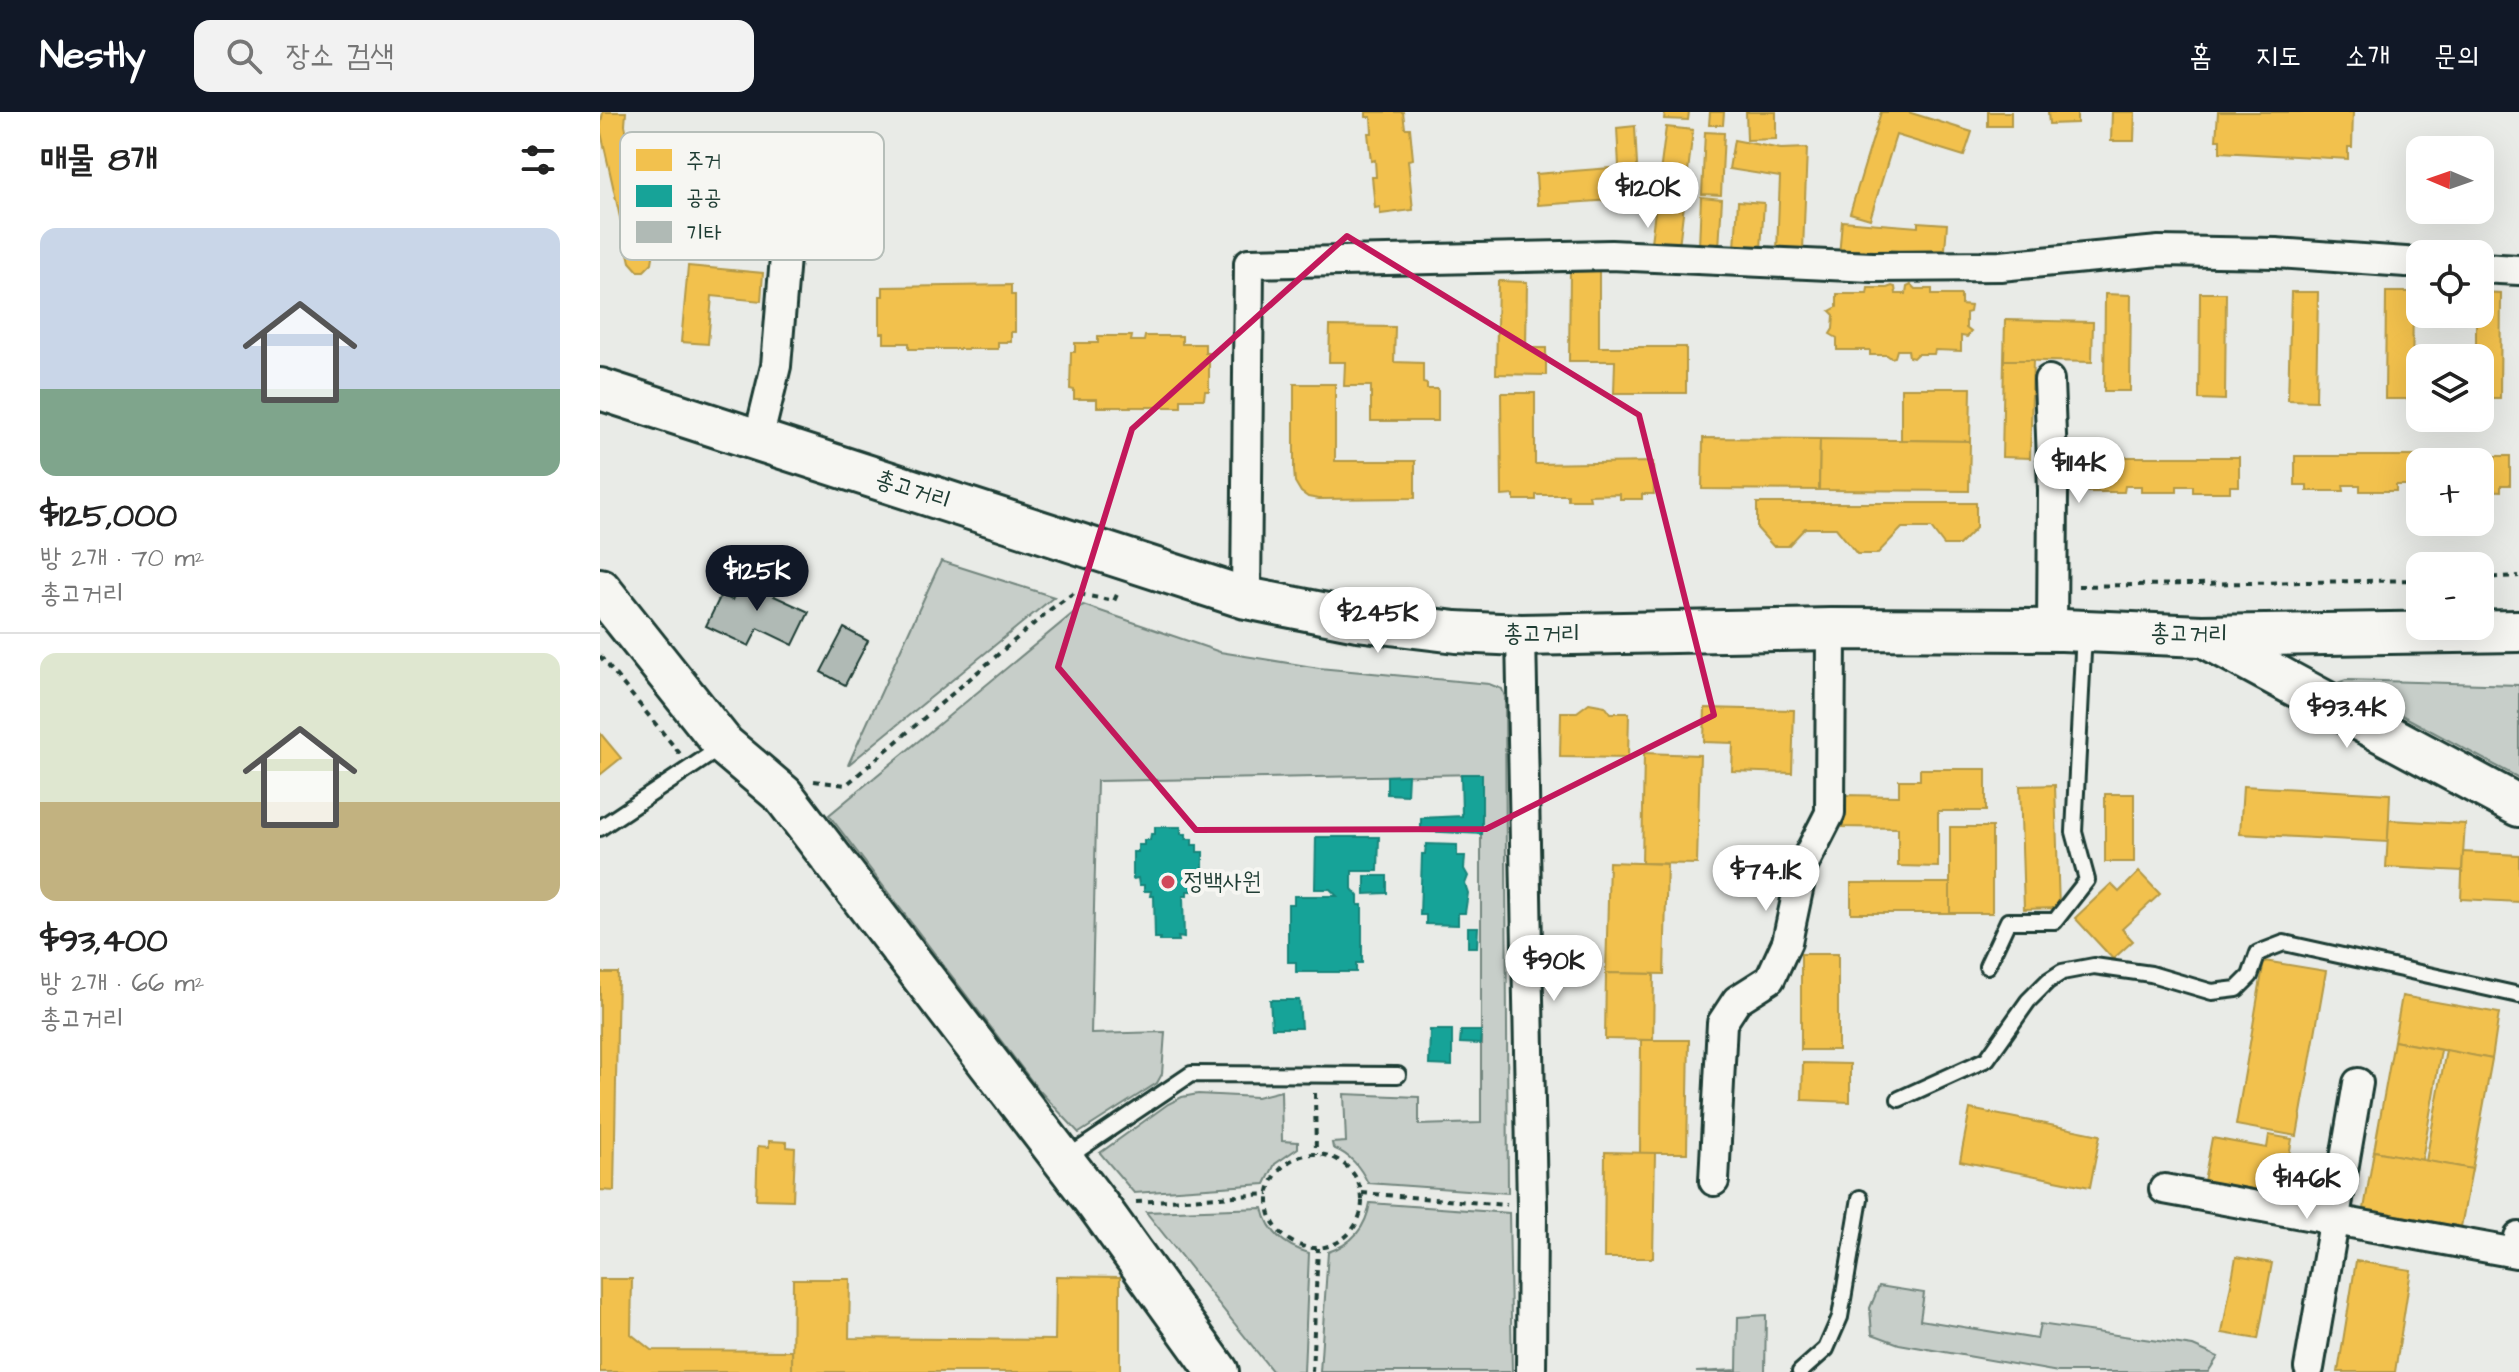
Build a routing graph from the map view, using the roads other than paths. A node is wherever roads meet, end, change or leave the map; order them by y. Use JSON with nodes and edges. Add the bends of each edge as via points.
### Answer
{"nodes":[{"id":1,"x":785,"y":260,"type":"edge"},
{"id":2,"x":2406,"y":262,"type":"edge"},
{"id":3,"x":2494,"y":269,"type":"edge"},
{"id":4,"x":2519,"y":270,"type":"edge"},
{"id":5,"x":2049,"y":380,"type":"dead end"},
{"id":6,"x":600,"y":389,"type":"edge"},
{"id":7,"x":758,"y":440,"type":"junction"},
{"id":8,"x":600,"y":589,"type":"edge"},
{"id":9,"x":1246,"y":598,"type":"junction"},
{"id":10,"x":1831,"y":629,"type":"junction"},
{"id":11,"x":2068,"y":631,"type":"junction"},
{"id":12,"x":2519,"y":631,"type":"edge"},
{"id":13,"x":1521,"y":635,"type":"junction"},
{"id":14,"x":2202,"y":636,"type":"junction"},
{"id":15,"x":724,"y":745,"type":"junction"},
{"id":16,"x":2519,"y":806,"type":"edge"},
{"id":17,"x":600,"y":828,"type":"edge"},
{"id":18,"x":1987,"y":966,"type":"dead end"},
{"id":19,"x":2519,"y":995,"type":"edge"},
{"id":20,"x":1398,"y":1075,"type":"dead end"},
{"id":21,"x":2358,"y":1083,"type":"dead end"},
{"id":22,"x":1899,"y":1099,"type":"dead end"},
{"id":23,"x":1064,"y":1160,"type":"junction"},
{"id":24,"x":1714,"y":1181,"type":"dead end"},
{"id":25,"x":2164,"y":1189,"type":"dead end"},
{"id":26,"x":1860,"y":1198,"type":"dead end"},
{"id":27,"x":2333,"y":1219,"type":"junction"},
{"id":28,"x":2519,"y":1237,"type":"edge"},
{"id":29,"x":2309,"y":1368,"type":"dead end"},
{"id":30,"x":1218,"y":1372,"type":"edge"},
{"id":31,"x":1531,"y":1372,"type":"edge"},
{"id":32,"x":1800,"y":1372,"type":"edge"}],
"edges":[{"from":1,"to":7,"type":"street","via":[[776,366]]},
{"from":2,"to":9,"type":"street","via":[[2159,251],[2000,266],[1872,267],[1611,255],[1249,263]]},
{"from":3,"to":4,"type":"street"},
{"from":5,"to":11,"type":"street","via":[[2052,587]]},
{"from":6,"to":7,"type":"main road","name":"총고거리"},
{"from":7,"to":9,"type":"main road","name":"총고거리"},
{"from":8,"to":15,"type":"main road"},
{"from":9,"to":13,"type":"main road","name":"총고거리","via":[[1357,620]]},
{"from":10,"to":11,"type":"main road","name":"총고거리"},
{"from":10,"to":13,"type":"main road","name":"총고거리"},
{"from":10,"to":24,"type":"street","via":[[1830,813],[1803,866],[1787,942],[1770,979],[1737,1000],[1722,1023]]},
{"from":11,"to":14,"type":"main road","name":"총고거리"},
{"from":11,"to":18,"type":"lane","via":[[2074,832],[2087,880],[2055,921],[2008,921]]},
{"from":12,"to":14,"type":"main road","name":"총고거리"},
{"from":13,"to":31,"type":"street"},
{"from":14,"to":16,"type":"main road"},
{"from":15,"to":17,"type":"lane"},
{"from":15,"to":23,"type":"main road","via":[[783,795]]},
{"from":19,"to":22,"type":"lane","via":[[2284,943],[2258,953],[2250,976],[2237,989],[2224,991],[2094,966],[2062,972],[2048,981],[1987,1059]]},
{"from":20,"to":23,"type":"lane","via":[[1191,1074]]},
{"from":21,"to":27,"type":"street"},
{"from":23,"to":30,"type":"main road"},
{"from":25,"to":27,"type":"street"},
{"from":26,"to":32,"type":"lane","via":[[1840,1317],[1826,1349]]},
{"from":27,"to":28,"type":"street","via":[[2516,1253]]},
{"from":27,"to":29,"type":"street"}]}
